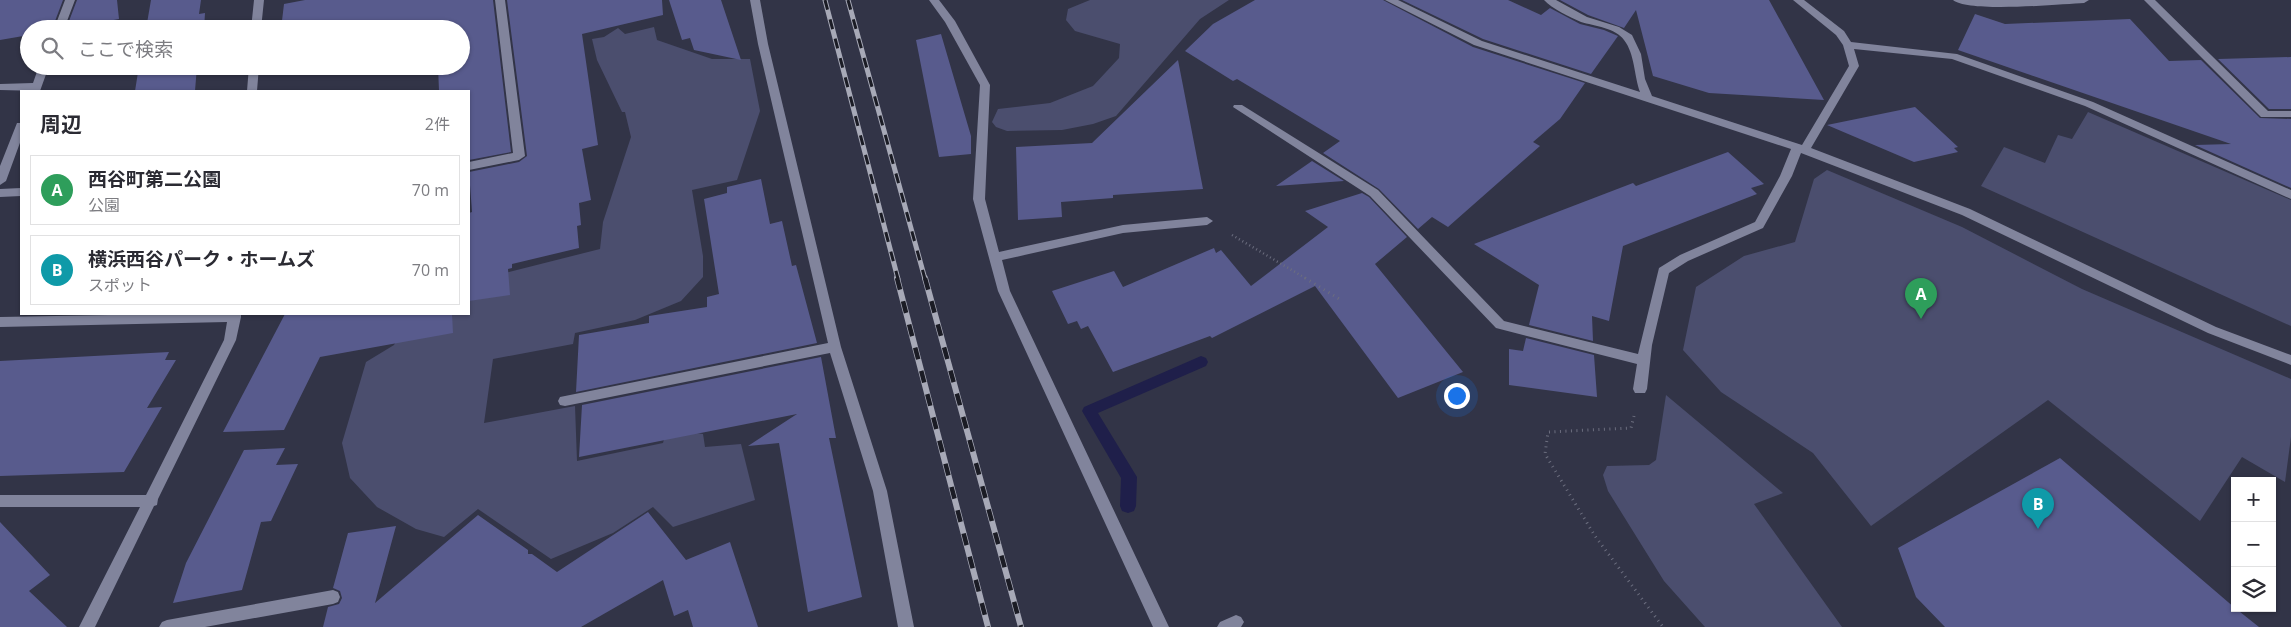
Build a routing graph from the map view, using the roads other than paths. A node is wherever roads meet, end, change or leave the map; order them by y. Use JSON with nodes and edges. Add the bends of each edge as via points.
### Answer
{"nodes":[{"id":1,"x":70,"y":0,"type":"edge"},
{"id":2,"x":259,"y":0,"type":"edge"},
{"id":3,"x":500,"y":0,"type":"edge"},
{"id":4,"x":755,"y":0,"type":"edge"},
{"id":5,"x":934,"y":0,"type":"edge"},
{"id":6,"x":1390,"y":0,"type":"edge"},
{"id":7,"x":1548,"y":0,"type":"edge"},
{"id":8,"x":1798,"y":0,"type":"edge"},
{"id":9,"x":1958,"y":0,"type":"edge"},
{"id":10,"x":2084,"y":0,"type":"edge"},
{"id":11,"x":2148,"y":0,"type":"edge"},
{"id":12,"x":62,"y":20,"type":"edge"},
{"id":13,"x":257,"y":20,"type":"edge"},
{"id":14,"x":1848,"y":46,"type":"junction"},
{"id":15,"x":41,"y":75,"type":"edge"},
{"id":16,"x":253,"y":75,"type":"edge"},
{"id":17,"x":0,"y":87,"type":"edge"},
{"id":18,"x":36,"y":89,"type":"edge"},
{"id":19,"x":252,"y":90,"type":"edge"},
{"id":20,"x":1648,"y":99,"type":"junction"},
{"id":21,"x":1238,"y":106,"type":"dead end"},
{"id":22,"x":2291,"y":114,"type":"edge"},
{"id":23,"x":20,"y":129,"type":"edge"},
{"id":24,"x":1801,"y":149,"type":"junction"},
{"id":25,"x":470,"y":166,"type":"edge"},
{"id":26,"x":0,"y":181,"type":"edge"},
{"id":27,"x":0,"y":192,"type":"edge"},
{"id":28,"x":20,"y":192,"type":"edge"},
{"id":29,"x":2291,"y":195,"type":"edge"},
{"id":30,"x":1207,"y":222,"type":"dead end"},
{"id":31,"x":995,"y":257,"type":"junction"},
{"id":32,"x":235,"y":315,"type":"edge"},
{"id":33,"x":0,"y":322,"type":"edge"},
{"id":34,"x":835,"y":347,"type":"junction"},
{"id":35,"x":1644,"y":360,"type":"junction"},
{"id":36,"x":2291,"y":360,"type":"edge"},
{"id":37,"x":1640,"y":389,"type":"road end"},
{"id":38,"x":565,"y":401,"type":"dead end"},
{"id":39,"x":0,"y":501,"type":"edge"},
{"id":40,"x":152,"y":501,"type":"junction"},
{"id":41,"x":333,"y":597,"type":"dead end"},
{"id":42,"x":88,"y":627,"type":"edge"},
{"id":43,"x":167,"y":627,"type":"edge"},
{"id":44,"x":906,"y":627,"type":"edge"},
{"id":45,"x":1161,"y":627,"type":"edge"}],
"edges":[{"from":1,"to":12,"type":"street"},
{"from":2,"to":13,"type":"street"},
{"from":3,"to":25,"type":"street","via":[[519,156]]},
{"from":4,"to":34,"type":"street"},
{"from":5,"to":31,"type":"street","via":[[950,21],[985,85],[979,199]]},
{"from":6,"to":20,"type":"street","via":[[1478,43]]},
{"from":7,"to":20,"type":"street","via":[[1583,19],[1615,29],[1628,37]]},
{"from":8,"to":14,"type":"street","via":[[1840,33]]},
{"from":9,"to":10,"type":"street","via":[[1975,3]]},
{"from":11,"to":22,"type":"street","via":[[2265,115]]},
{"from":14,"to":24,"type":"street","via":[[1854,66]]},
{"from":14,"to":29,"type":"street","via":[[1953,56],[2089,104]]},
{"from":15,"to":18,"type":"street"},
{"from":16,"to":19,"type":"street"},
{"from":17,"to":18,"type":"street"},
{"from":20,"to":24,"type":"street"},
{"from":21,"to":35,"type":"street","via":[[1374,193],[1500,325]]},
{"from":23,"to":26,"type":"street"},
{"from":24,"to":35,"type":"street","via":[[1759,225],[1684,258],[1663,271]]},
{"from":24,"to":36,"type":"street","via":[[1966,212],[2212,330]]},
{"from":27,"to":28,"type":"street"},
{"from":30,"to":31,"type":"street","via":[[1123,229]]},
{"from":31,"to":45,"type":"street","via":[[1004,291]]},
{"from":32,"to":33,"type":"street"},
{"from":32,"to":40,"type":"street","via":[[230,340]]},
{"from":34,"to":38,"type":"street"},
{"from":34,"to":44,"type":"street","via":[[880,491]]},
{"from":35,"to":37,"type":"street"},
{"from":39,"to":40,"type":"street"},
{"from":40,"to":42,"type":"street"},
{"from":41,"to":43,"type":"street"}]}
